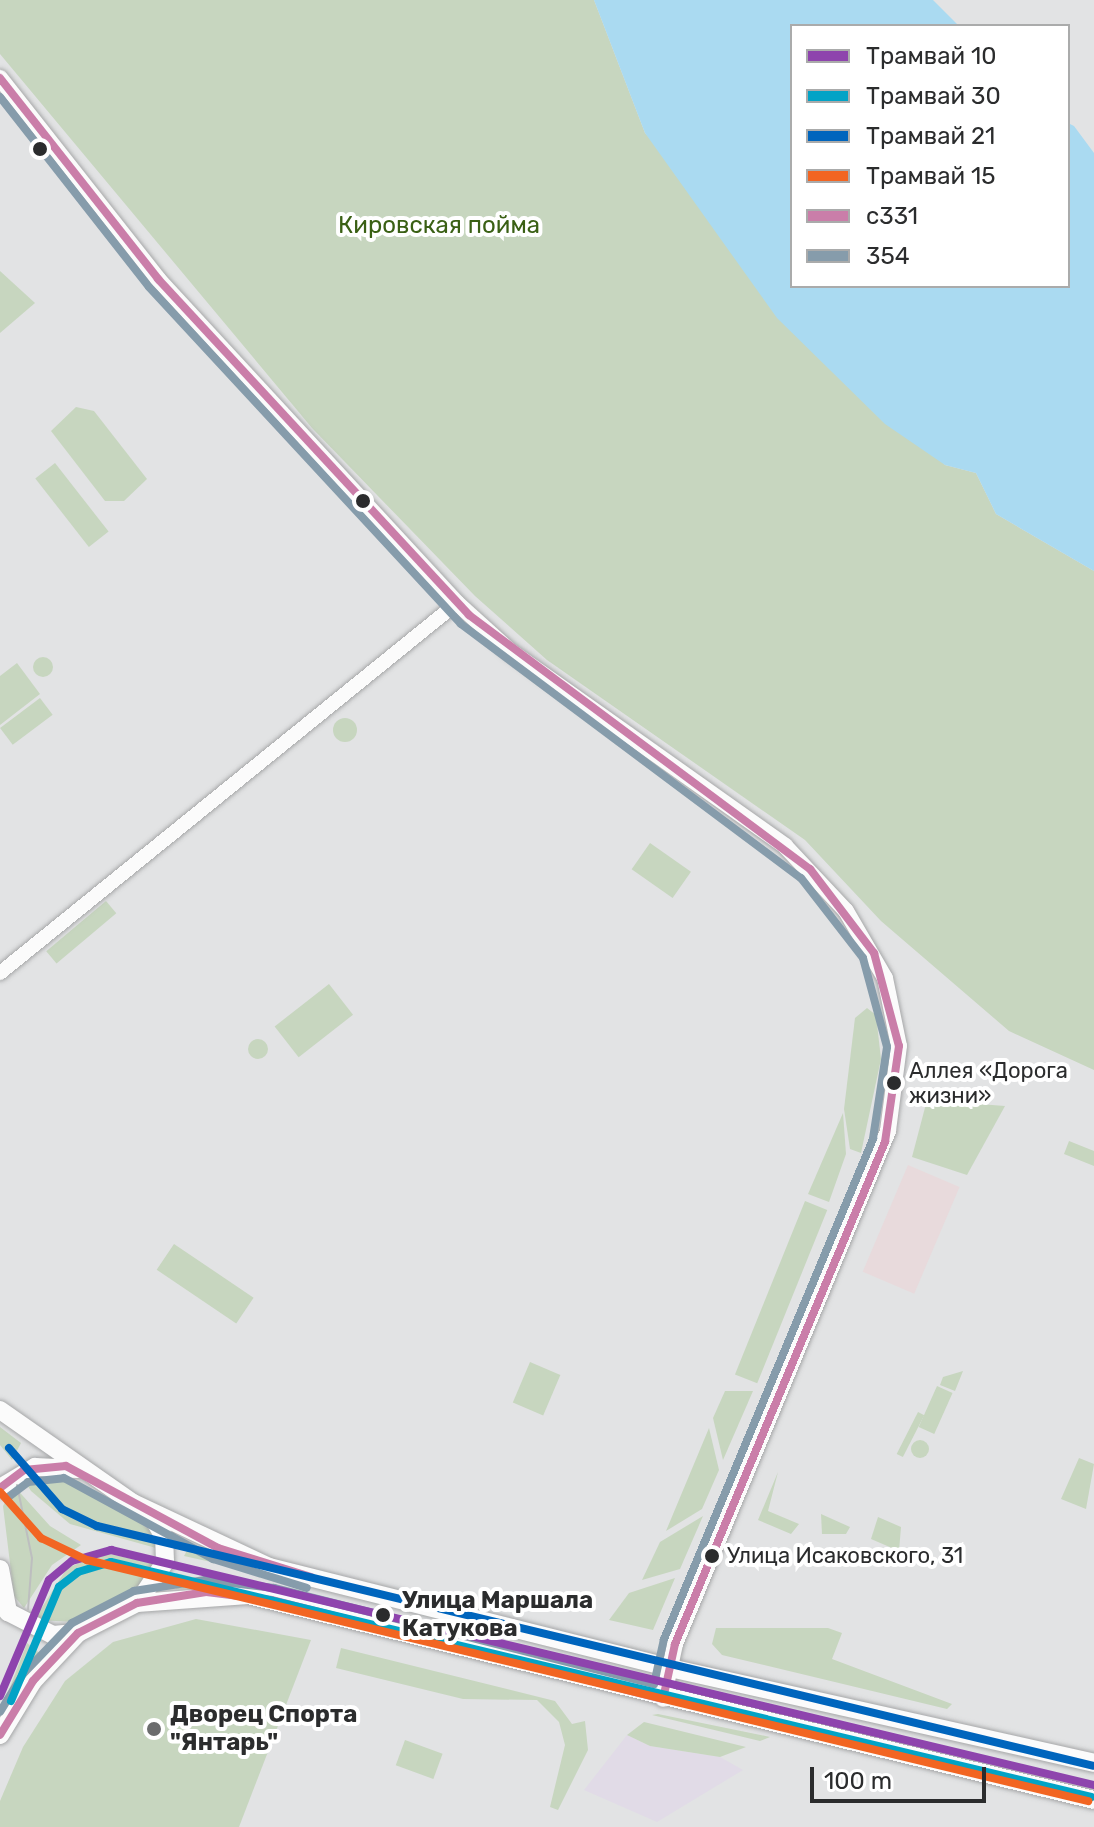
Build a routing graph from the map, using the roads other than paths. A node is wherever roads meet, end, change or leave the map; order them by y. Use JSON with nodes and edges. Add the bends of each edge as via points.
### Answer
{"nodes":[{"id":1,"x":0,"y":78,"type":"edge"},
{"id":2,"x":457,"y":603,"type":"junction"},
{"id":3,"x":0,"y":973,"type":"edge"},
{"id":4,"x":0,"y":1410,"type":"edge"},
{"id":5,"x":83,"y":1471,"type":"junction"},
{"id":6,"x":0,"y":1488,"type":"edge"},
{"id":7,"x":150,"y":1513,"type":"junction"},
{"id":8,"x":1,"y":1578,"type":"edge"},
{"id":9,"x":137,"y":1603,"type":"junction"},
{"id":10,"x":0,"y":1613,"type":"edge"},
{"id":11,"x":78,"y":1633,"type":"junction"},
{"id":12,"x":670,"y":1668,"type":"junction"},
{"id":13,"x":663,"y":1699,"type":"junction"},
{"id":14,"x":0,"y":1735,"type":"edge"},
{"id":15,"x":1094,"y":1763,"type":"edge"},
{"id":16,"x":1094,"y":1800,"type":"edge"}],
"edges":[{"from":1,"to":2,"type":"street","via":[[158,279]]},
{"from":2,"to":3,"type":"street"},
{"from":2,"to":12,"type":"street","via":[[510,651],[793,854],[863,933],[891,998],[899,1070],[885,1142]]},
{"from":4,"to":5,"type":"main road"},
{"from":5,"to":6,"type":"main road","via":[[35,1467]]},
{"from":5,"to":7,"type":"main road"},
{"from":7,"to":9,"type":"main road","via":[[164,1537],[165,1562]]},
{"from":7,"to":12,"type":"main road","via":[[269,1567]]},
{"from":8,"to":10,"type":"main road"},
{"from":8,"to":11,"type":"main road","via":[[8,1612],[22,1624],[53,1635]]},
{"from":9,"to":11,"type":"main road"},
{"from":9,"to":13,"type":"main road","via":[[248,1595]]},
{"from":11,"to":14,"type":"main road","via":[[33,1681]]},
{"from":12,"to":13,"type":"street"},
{"from":12,"to":15,"type":"main road"},
{"from":13,"to":16,"type":"main road"}]}
